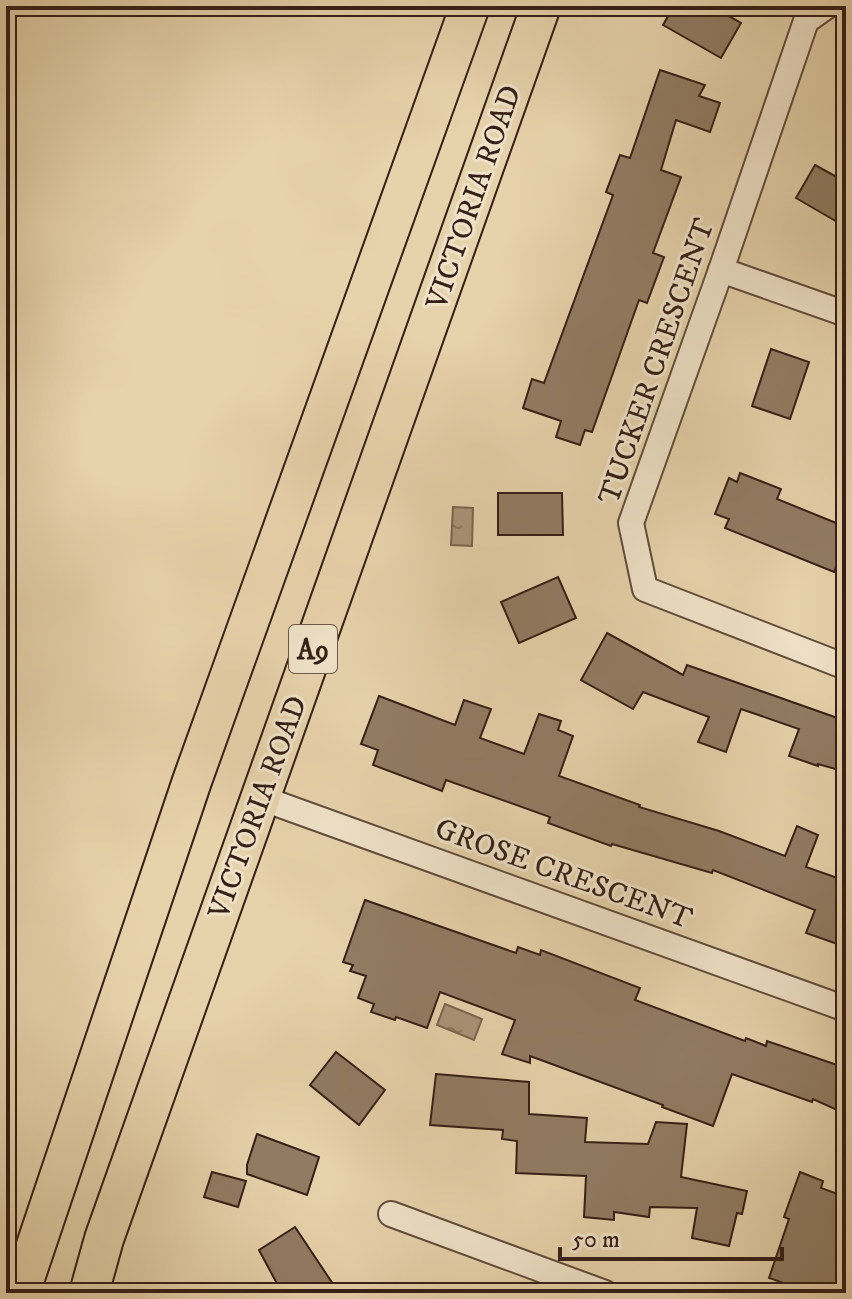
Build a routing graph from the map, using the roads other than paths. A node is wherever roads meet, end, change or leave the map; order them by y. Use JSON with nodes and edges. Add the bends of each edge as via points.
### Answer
{"nodes":[{"id":1,"x":470,"y":6,"type":"edge"},
{"id":2,"x":541,"y":6,"type":"edge"},
{"id":3,"x":827,"y":6,"type":"edge"},
{"id":4,"x":721,"y":270,"type":"junction"},
{"id":5,"x":846,"y":314,"type":"edge"},
{"id":6,"x":846,"y":667,"type":"edge"},
{"id":7,"x":261,"y":798,"type":"junction"},
{"id":8,"x":6,"y":962,"type":"edge"},
{"id":9,"x":6,"y":972,"type":"edge"},
{"id":10,"x":846,"y":1009,"type":"edge"},
{"id":11,"x":391,"y":1214,"type":"dead end"},
{"id":12,"x":17,"y":1279,"type":"edge"},
{"id":13,"x":89,"y":1293,"type":"edge"},
{"id":14,"x":605,"y":1293,"type":"edge"}],
"edges":[{"from":1,"to":12,"type":"highway","number":"A9","via":[[192,781],[41,1228]]},
{"from":2,"to":7,"type":"highway","name":"VICTORIA ROAD","number":"A9"},
{"from":3,"to":4,"type":"street","name":"TUCKER CRESCENT","via":[[806,21]]},
{"from":4,"to":5,"type":"street"},
{"from":4,"to":6,"type":"street","name":"TUCKER CRESCENT","via":[[631,523],[645,589]]},
{"from":7,"to":10,"type":"street","name":"GROSE CRESCENT"},
{"from":7,"to":13,"type":"highway","name":"VICTORIA ROAD","number":"A9"},
{"from":8,"to":9,"type":"lane"},
{"from":11,"to":14,"type":"street"}]}
